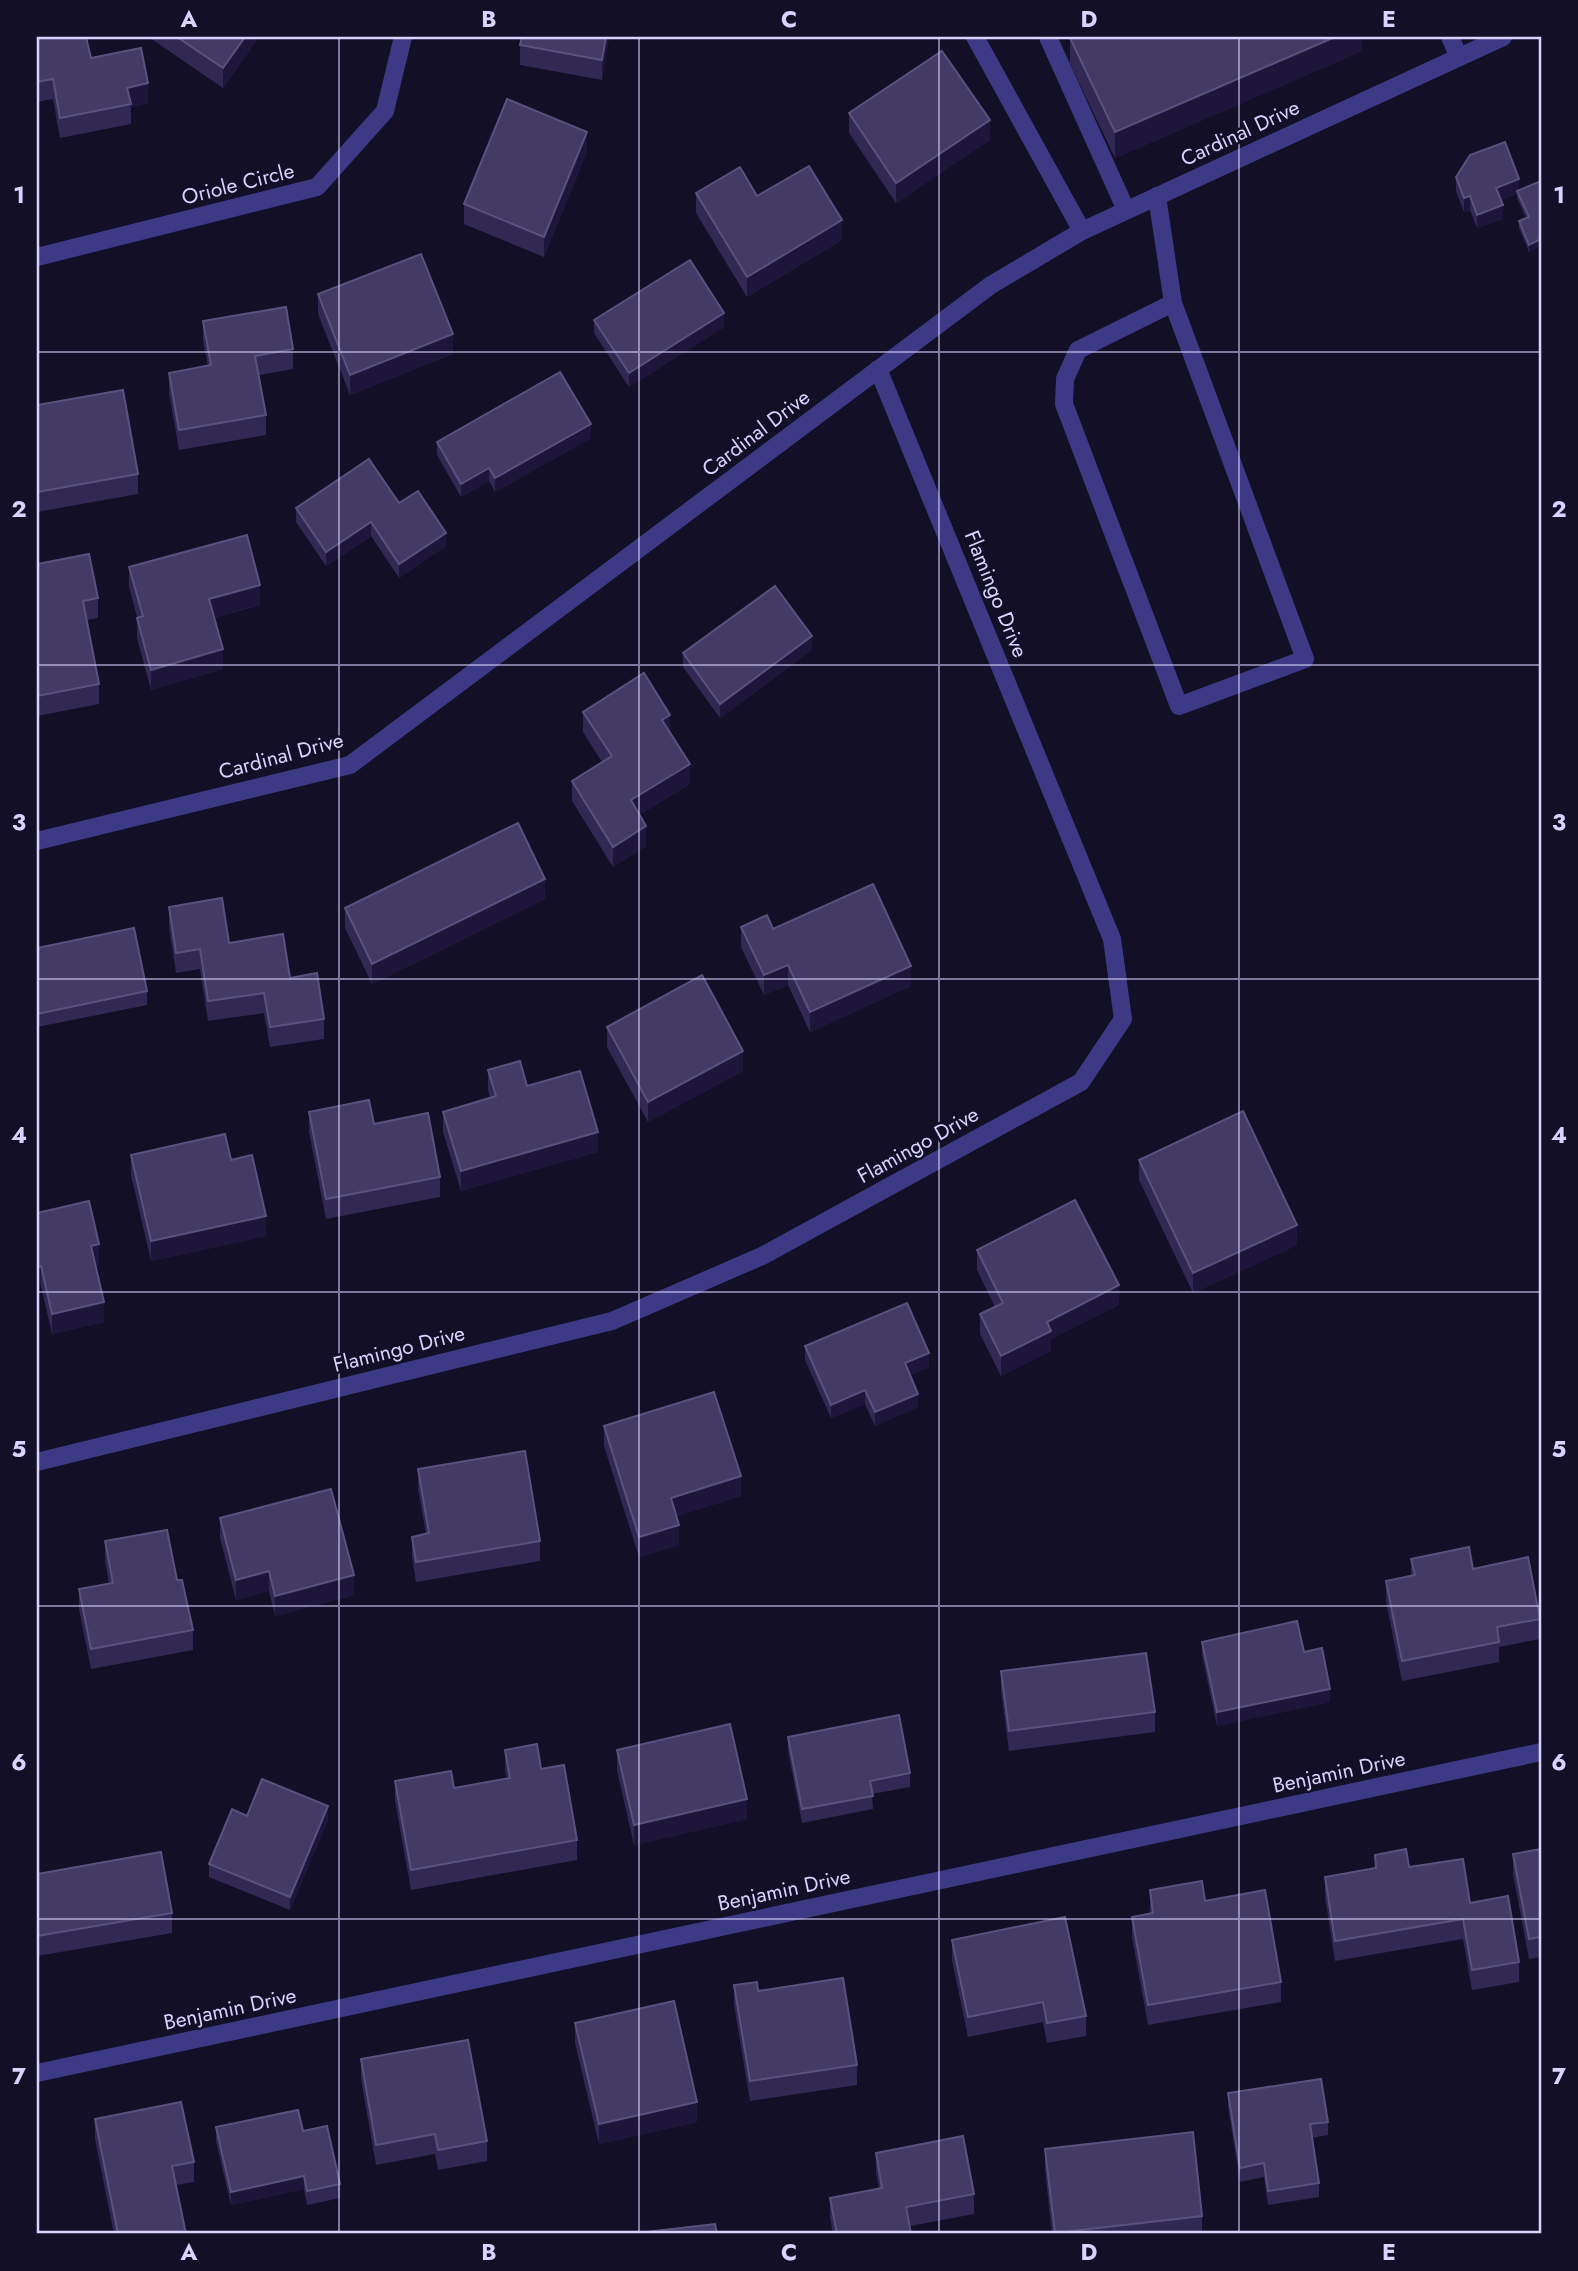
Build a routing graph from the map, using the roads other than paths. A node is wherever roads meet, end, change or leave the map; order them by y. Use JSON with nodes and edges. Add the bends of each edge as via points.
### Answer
{"nodes":[{"id":1,"x":403,"y":37,"type":"edge"},
{"id":2,"x":975,"y":37,"type":"edge"},
{"id":3,"x":1048,"y":37,"type":"edge"},
{"id":4,"x":1450,"y":37,"type":"edge"},
{"id":5,"x":1503,"y":37,"type":"edge"},
{"id":6,"x":1459,"y":57,"type":"junction"},
{"id":7,"x":1157,"y":196,"type":"junction"},
{"id":8,"x":1126,"y":210,"type":"junction"},
{"id":9,"x":1082,"y":231,"type":"junction"},
{"id":10,"x":37,"y":257,"type":"edge"},
{"id":11,"x":1173,"y":303,"type":"junction"},
{"id":12,"x":878,"y":369,"type":"junction"},
{"id":13,"x":37,"y":841,"type":"edge"},
{"id":14,"x":37,"y":1462,"type":"edge"},
{"id":15,"x":1541,"y":1752,"type":"edge"},
{"id":16,"x":37,"y":2073,"type":"edge"}],
"edges":[{"from":1,"to":10,"type":"street","name":"Oriole Circle","via":[[385,111],[317,187]]},
{"from":2,"to":9,"type":"street"},
{"from":3,"to":8,"type":"street"},
{"from":4,"to":6,"type":"street"},
{"from":5,"to":6,"type":"street","name":"Cardinal Drive"},
{"from":6,"to":7,"type":"street","name":"Cardinal Drive"},
{"from":7,"to":8,"type":"street","name":"Cardinal Drive"},
{"from":7,"to":11,"type":"street"},
{"from":8,"to":9,"type":"street","name":"Cardinal Drive"},
{"from":9,"to":12,"type":"street","name":"Cardinal Drive","via":[[991,285]]},
{"from":11,"to":11,"type":"street","via":[[1305,659],[1179,706],[1064,404],[1065,379],[1078,350]]},
{"from":12,"to":13,"type":"street","name":"Cardinal Drive","via":[[351,765]]},
{"from":12,"to":14,"type":"street","name":"Flamingo Drive","via":[[1112,939],[1123,1019],[1080,1082],[762,1256],[612,1321]]},
{"from":15,"to":16,"type":"street","name":"Benjamin Drive"}]}
